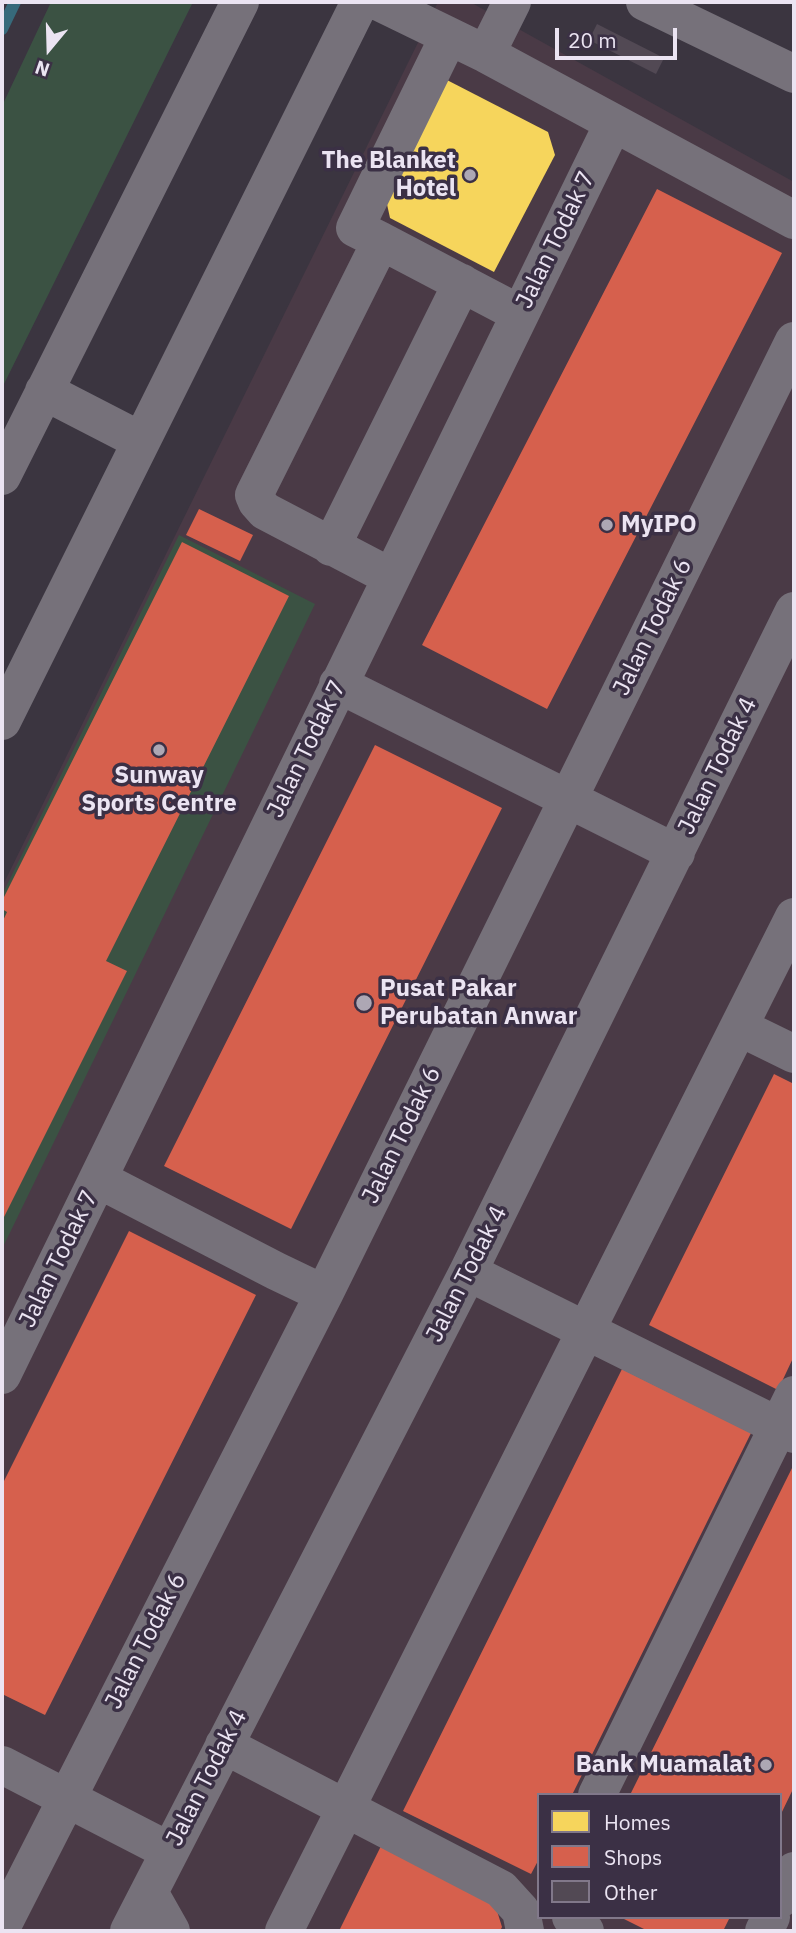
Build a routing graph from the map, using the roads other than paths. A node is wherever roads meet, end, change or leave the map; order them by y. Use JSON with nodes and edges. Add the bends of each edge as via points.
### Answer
{"nodes":[{"id":1,"x":240,"y":2,"type":"edge"},
{"id":2,"x":360,"y":2,"type":"edge"},
{"id":3,"x":379,"y":2,"type":"edge"},
{"id":4,"x":512,"y":2,"type":"edge"},
{"id":5,"x":645,"y":2,"type":"edge"},
{"id":6,"x":449,"y":36,"type":"junction"},
{"id":7,"x":486,"y":54,"type":"junction"},
{"id":8,"x":794,"y":74,"type":"edge"},
{"id":9,"x":613,"y":124,"type":"junction"},
{"id":10,"x":794,"y":220,"type":"edge"},
{"id":11,"x":381,"y":241,"type":"junction"},
{"id":12,"x":463,"y":283,"type":"junction"},
{"id":13,"x":520,"y":314,"type":"junction"},
{"id":14,"x":794,"y":341,"type":"edge"},
{"id":15,"x":44,"y":391,"type":"junction"},
{"id":16,"x":141,"y":441,"type":"junction"},
{"id":17,"x":2,"y":475,"type":"edge"},
{"id":18,"x":331,"y":547,"type":"junction"},
{"id":19,"x":391,"y":577,"type":"junction"},
{"id":20,"x":794,"y":611,"type":"edge"},
{"id":21,"x":338,"y":684,"type":"junction"},
{"id":22,"x":2,"y":721,"type":"edge"},
{"id":23,"x":567,"y":799,"type":"junction"},
{"id":24,"x":676,"y":853,"type":"junction"},
{"id":25,"x":794,"y":917,"type":"edge"},
{"id":26,"x":739,"y":1027,"type":"junction"},
{"id":27,"x":794,"y":1054,"type":"edge"},
{"id":28,"x":98,"y":1179,"type":"junction"},
{"id":29,"x":468,"y":1272,"type":"junction"},
{"id":30,"x":324,"y":1294,"type":"junction"},
{"id":31,"x":586,"y":1331,"type":"junction"},
{"id":32,"x":2,"y":1375,"type":"edge"},
{"id":33,"x":789,"y":1418,"type":"edge"},
{"id":34,"x":224,"y":1745,"type":"junction"},
{"id":35,"x":2,"y":1765,"type":"edge"},
{"id":36,"x":598,"y":1793,"type":"edge"},
{"id":37,"x":66,"y":1798,"type":"junction"},
{"id":38,"x":346,"y":1809,"type":"junction"},
{"id":39,"x":170,"y":1851,"type":"junction"},
{"id":40,"x":794,"y":1871,"type":"edge"},
{"id":41,"x":149,"y":1892,"type":"junction"},
{"id":42,"x":782,"y":1895,"type":"edge"},
{"id":43,"x":2,"y":1926,"type":"edge"},
{"id":44,"x":129,"y":1931,"type":"edge"},
{"id":45,"x":171,"y":1931,"type":"edge"},
{"id":46,"x":284,"y":1931,"type":"edge"},
{"id":47,"x":525,"y":1931,"type":"edge"}],
"edges":[{"from":1,"to":15,"type":"street"},
{"from":2,"to":16,"type":"street"},
{"from":3,"to":6,"type":"street"},
{"from":4,"to":7,"type":"street"},
{"from":5,"to":8,"type":"street"},
{"from":6,"to":7,"type":"street"},
{"from":6,"to":11,"type":"street","via":[[355,228]]},
{"from":7,"to":9,"type":"street"},
{"from":9,"to":10,"type":"street"},
{"from":9,"to":13,"type":"street","name":"Jalan Todak 7"},
{"from":11,"to":12,"type":"street"},
{"from":11,"to":18,"type":"street","via":[[254,495],[265,511]]},
{"from":12,"to":13,"type":"street"},
{"from":12,"to":18,"type":"street"},
{"from":13,"to":19,"type":"street","name":"Jalan Todak 7"},
{"from":14,"to":23,"type":"street","name":"Jalan Todak 6"},
{"from":15,"to":16,"type":"street"},
{"from":15,"to":17,"type":"street"},
{"from":16,"to":22,"type":"street"},
{"from":18,"to":19,"type":"street"},
{"from":19,"to":21,"type":"street","name":"Jalan Todak 7"},
{"from":20,"to":24,"type":"street","name":"Jalan Todak 4"},
{"from":21,"to":23,"type":"street"},
{"from":21,"to":28,"type":"street","name":"Jalan Todak 7"},
{"from":23,"to":24,"type":"street"},
{"from":23,"to":30,"type":"street","name":"Jalan Todak 6"},
{"from":24,"to":29,"type":"street","name":"Jalan Todak 4"},
{"from":25,"to":26,"type":"street"},
{"from":26,"to":27,"type":"street"},
{"from":26,"to":31,"type":"street"},
{"from":28,"to":30,"type":"street"},
{"from":28,"to":32,"type":"street","name":"Jalan Todak 7"},
{"from":29,"to":31,"type":"street"},
{"from":29,"to":34,"type":"street","name":"Jalan Todak 4"},
{"from":30,"to":37,"type":"street","name":"Jalan Todak 6"},
{"from":31,"to":33,"type":"street"},
{"from":31,"to":38,"type":"street"},
{"from":33,"to":36,"type":"street"},
{"from":34,"to":38,"type":"street"},
{"from":34,"to":39,"type":"street","name":"Jalan Todak 4"},
{"from":35,"to":37,"type":"street"},
{"from":37,"to":39,"type":"street"},
{"from":37,"to":43,"type":"street","name":"Jalan Todak 6"},
{"from":38,"to":46,"type":"street"},
{"from":38,"to":47,"type":"street","via":[[501,1889],[521,1911]]},
{"from":39,"to":41,"type":"street","name":"Jalan Todak 4"},
{"from":40,"to":42,"type":"street"},
{"from":41,"to":44,"type":"street","name":"Jalan Todak 4"},
{"from":41,"to":45,"type":"street"}]}
